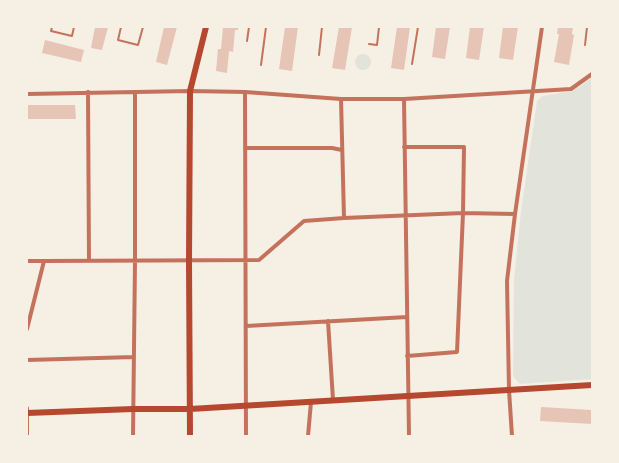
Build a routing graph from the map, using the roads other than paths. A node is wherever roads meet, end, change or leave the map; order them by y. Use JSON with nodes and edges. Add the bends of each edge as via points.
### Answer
{"nodes":[{"id":1,"x":52,"y":27,"type":"edge"},
{"id":2,"x":74,"y":27,"type":"edge"},
{"id":3,"x":121,"y":27,"type":"edge"},
{"id":4,"x":143,"y":27,"type":"edge"},
{"id":5,"x":206,"y":27,"type":"edge"},
{"id":6,"x":249,"y":27,"type":"edge"},
{"id":7,"x":266,"y":27,"type":"edge"},
{"id":8,"x":322,"y":27,"type":"edge"},
{"id":9,"x":379,"y":27,"type":"edge"},
{"id":10,"x":418,"y":27,"type":"edge"},
{"id":11,"x":542,"y":27,"type":"edge"},
{"id":12,"x":587,"y":27,"type":"edge"},
{"id":13,"x":247,"y":41,"type":"dead end"},
{"id":14,"x":368,"y":44,"type":"dead end"},
{"id":15,"x":585,"y":45,"type":"dead end"},
{"id":16,"x":319,"y":55,"type":"dead end"},
{"id":17,"x":412,"y":64,"type":"dead end"},
{"id":18,"x":261,"y":65,"type":"dead end"},
{"id":19,"x":592,"y":74,"type":"edge"},
{"id":20,"x":190,"y":91,"type":"junction"},
{"id":21,"x":88,"y":92,"type":"junction"},
{"id":22,"x":135,"y":92,"type":"junction"},
{"id":23,"x":245,"y":92,"type":"junction"},
{"id":24,"x":533,"y":92,"type":"junction"},
{"id":25,"x":27,"y":94,"type":"edge"},
{"id":26,"x":341,"y":99,"type":"junction"},
{"id":27,"x":404,"y":99,"type":"junction"},
{"id":28,"x":404,"y":147,"type":"junction"},
{"id":29,"x":245,"y":148,"type":"junction"},
{"id":30,"x":342,"y":150,"type":"junction"},
{"id":31,"x":463,"y":213,"type":"junction"},
{"id":32,"x":515,"y":214,"type":"junction"},
{"id":33,"x":405,"y":215,"type":"junction"},
{"id":34,"x":344,"y":218,"type":"junction"},
{"id":35,"x":27,"y":261,"type":"edge"},
{"id":36,"x":44,"y":261,"type":"junction"},
{"id":37,"x":89,"y":261,"type":"junction"},
{"id":38,"x":136,"y":261,"type":"junction"},
{"id":39,"x":188,"y":261,"type":"junction"},
{"id":40,"x":246,"y":261,"type":"junction"},
{"id":41,"x":407,"y":317,"type":"junction"},
{"id":42,"x":328,"y":322,"type":"junction"},
{"id":43,"x":246,"y":326,"type":"junction"},
{"id":44,"x":27,"y":329,"type":"edge"},
{"id":45,"x":407,"y":356,"type":"junction"},
{"id":46,"x":134,"y":357,"type":"junction"},
{"id":47,"x":27,"y":360,"type":"edge"},
{"id":48,"x":592,"y":385,"type":"edge"},
{"id":49,"x":509,"y":390,"type":"junction"},
{"id":50,"x":408,"y":397,"type":"junction"},
{"id":51,"x":333,"y":400,"type":"junction"},
{"id":52,"x":311,"y":402,"type":"junction"},
{"id":53,"x":246,"y":406,"type":"junction"},
{"id":54,"x":27,"y":408,"type":"edge"},
{"id":55,"x":133,"y":409,"type":"junction"},
{"id":56,"x":190,"y":409,"type":"junction"},
{"id":57,"x":27,"y":413,"type":"edge"},
{"id":58,"x":27,"y":436,"type":"edge"},
{"id":59,"x":133,"y":436,"type":"edge"},
{"id":60,"x":190,"y":436,"type":"edge"},
{"id":61,"x":246,"y":436,"type":"edge"},
{"id":62,"x":308,"y":436,"type":"edge"},
{"id":63,"x":409,"y":436,"type":"edge"},
{"id":64,"x":512,"y":436,"type":"edge"}],
"edges":[{"from":1,"to":2,"type":"lane","via":[[52,31],[72,36]]},
{"from":3,"to":4,"type":"lane","via":[[118,40],[138,45]]},
{"from":5,"to":20,"type":"main road"},
{"from":6,"to":13,"type":"lane"},
{"from":7,"to":18,"type":"lane"},
{"from":8,"to":16,"type":"lane"},
{"from":9,"to":14,"type":"lane","via":[[377,45]]},
{"from":10,"to":17,"type":"lane"},
{"from":11,"to":24,"type":"street"},
{"from":12,"to":15,"type":"lane"},
{"from":19,"to":24,"type":"street","via":[[571,89]]},
{"from":20,"to":22,"type":"street"},
{"from":20,"to":23,"type":"street"},
{"from":20,"to":39,"type":"main road"},
{"from":21,"to":22,"type":"street"},
{"from":21,"to":25,"type":"street"},
{"from":21,"to":37,"type":"street"},
{"from":22,"to":38,"type":"street"},
{"from":23,"to":26,"type":"street"},
{"from":23,"to":29,"type":"street"},
{"from":24,"to":27,"type":"street"},
{"from":24,"to":32,"type":"street"},
{"from":26,"to":27,"type":"street"},
{"from":26,"to":30,"type":"street"},
{"from":27,"to":28,"type":"street"},
{"from":28,"to":31,"type":"street","via":[[464,147]]},
{"from":28,"to":33,"type":"street"},
{"from":29,"to":30,"type":"street"},
{"from":29,"to":40,"type":"street"},
{"from":30,"to":34,"type":"street"},
{"from":31,"to":32,"type":"street"},
{"from":31,"to":33,"type":"street"},
{"from":31,"to":45,"type":"street","via":[[457,352]]},
{"from":32,"to":49,"type":"street","via":[[507,281]]},
{"from":33,"to":34,"type":"street"},
{"from":33,"to":41,"type":"street"},
{"from":34,"to":40,"type":"street","via":[[304,221],[258,260]]},
{"from":35,"to":36,"type":"street"},
{"from":36,"to":37,"type":"street"},
{"from":36,"to":44,"type":"street"},
{"from":37,"to":38,"type":"street"},
{"from":38,"to":39,"type":"street"},
{"from":38,"to":46,"type":"street"},
{"from":39,"to":40,"type":"street"},
{"from":39,"to":56,"type":"main road"},
{"from":40,"to":43,"type":"street"},
{"from":41,"to":42,"type":"street"},
{"from":41,"to":45,"type":"street"},
{"from":42,"to":43,"type":"street"},
{"from":42,"to":51,"type":"street"},
{"from":43,"to":53,"type":"street"},
{"from":45,"to":50,"type":"street"},
{"from":46,"to":47,"type":"street"},
{"from":46,"to":55,"type":"street"},
{"from":48,"to":49,"type":"main road"},
{"from":49,"to":50,"type":"main road"},
{"from":49,"to":64,"type":"street"},
{"from":50,"to":51,"type":"main road"},
{"from":50,"to":63,"type":"street"},
{"from":51,"to":52,"type":"main road"},
{"from":52,"to":53,"type":"main road"},
{"from":52,"to":62,"type":"street"},
{"from":53,"to":56,"type":"main road"},
{"from":53,"to":61,"type":"street"},
{"from":54,"to":57,"type":"street"},
{"from":55,"to":56,"type":"main road"},
{"from":55,"to":57,"type":"main road"},
{"from":55,"to":59,"type":"street"},
{"from":56,"to":60,"type":"main road"},
{"from":57,"to":58,"type":"street"}]}
